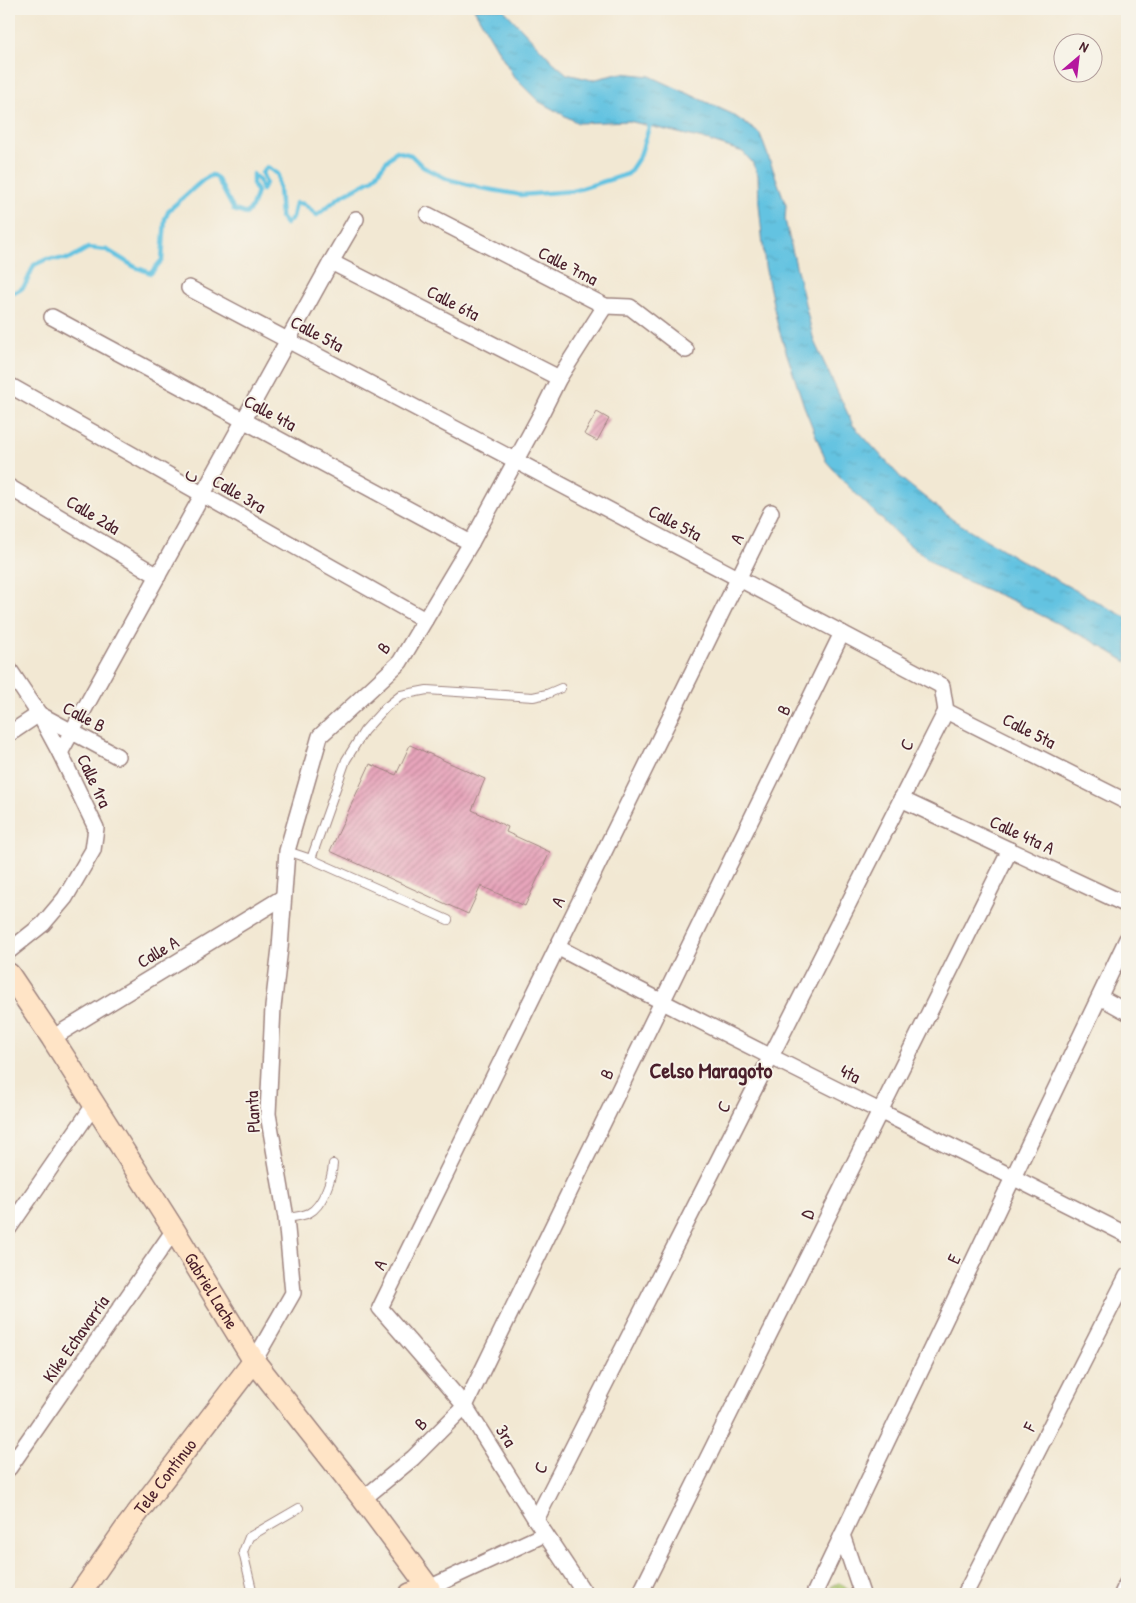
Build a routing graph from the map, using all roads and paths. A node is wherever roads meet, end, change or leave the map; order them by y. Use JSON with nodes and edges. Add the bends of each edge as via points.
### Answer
{"nodes":[{"id":1,"x":428,"y":215,"type":"dead end"},
{"id":2,"x":356,"y":219,"type":"dead end"},
{"id":3,"x":331,"y":262,"type":"junction"},
{"id":4,"x":189,"y":288,"type":"dead end"},
{"id":5,"x":605,"y":306,"type":"junction"},
{"id":6,"x":52,"y":317,"type":"dead end"},
{"id":7,"x":288,"y":340,"type":"junction"},
{"id":8,"x":686,"y":350,"type":"dead end"},
{"id":9,"x":559,"y":378,"type":"junction"},
{"id":10,"x":9,"y":385,"type":"edge"},
{"id":11,"x":244,"y":421,"type":"junction"},
{"id":12,"x":515,"y":460,"type":"junction"},
{"id":13,"x":9,"y":487,"type":"edge"},
{"id":14,"x":203,"y":495,"type":"junction"},
{"id":15,"x":771,"y":512,"type":"dead end"},
{"id":16,"x":471,"y":543,"type":"junction"},
{"id":17,"x":158,"y":576,"type":"junction"},
{"id":18,"x":739,"y":578,"type":"junction"},
{"id":19,"x":425,"y":620,"type":"junction"},
{"id":20,"x":842,"y":633,"type":"junction"},
{"id":21,"x":9,"y":670,"type":"edge"},
{"id":22,"x":561,"y":688,"type":"dead end"},
{"id":23,"x":946,"y":711,"type":"junction"},
{"id":24,"x":39,"y":714,"type":"junction"},
{"id":25,"x":72,"y":732,"type":"junction"},
{"id":26,"x":9,"y":734,"type":"edge"},
{"id":27,"x":60,"y":753,"type":"junction"},
{"id":28,"x":117,"y":756,"type":"dead end"},
{"id":29,"x":901,"y":799,"type":"junction"},
{"id":30,"x":1127,"y":802,"type":"edge"},
{"id":31,"x":1010,"y":850,"type":"junction"},
{"id":32,"x":287,"y":851,"type":"junction"},
{"id":33,"x":311,"y":859,"type":"junction"},
{"id":34,"x":282,"y":898,"type":"junction"},
{"id":35,"x":1127,"y":906,"type":"edge"},
{"id":36,"x":448,"y":920,"type":"dead end"},
{"id":37,"x":1127,"y":939,"type":"edge"},
{"id":38,"x":557,"y":947,"type":"junction"},
{"id":39,"x":9,"y":951,"type":"edge"},
{"id":40,"x":11,"y":984,"type":"edge"},
{"id":41,"x":1100,"y":997,"type":"junction"},
{"id":42,"x":663,"y":1003,"type":"junction"},
{"id":43,"x":1127,"y":1012,"type":"edge"},
{"id":44,"x":52,"y":1038,"type":"junction"},
{"id":45,"x":771,"y":1056,"type":"junction"},
{"id":46,"x":94,"y":1105,"type":"junction"},
{"id":47,"x":880,"y":1110,"type":"junction"},
{"id":48,"x":333,"y":1164,"type":"dead end"},
{"id":49,"x":1014,"y":1177,"type":"junction"},
{"id":50,"x":286,"y":1218,"type":"junction"},
{"id":51,"x":9,"y":1228,"type":"edge"},
{"id":52,"x":174,"y":1230,"type":"junction"},
{"id":53,"x":1127,"y":1235,"type":"edge"},
{"id":54,"x":1127,"y":1276,"type":"edge"},
{"id":55,"x":380,"y":1308,"type":"joint"},
{"id":56,"x":254,"y":1361,"type":"junction"},
{"id":57,"x":465,"y":1406,"type":"junction"},
{"id":58,"x":9,"y":1468,"type":"edge"},
{"id":59,"x":363,"y":1499,"type":"junction"},
{"id":60,"x":299,"y":1508,"type":"dead end"},
{"id":61,"x":536,"y":1520,"type":"junction"},
{"id":62,"x":545,"y":1534,"type":"junction"},
{"id":63,"x":842,"y":1535,"type":"junction"},
{"id":64,"x":1127,"y":1583,"type":"edge"},
{"id":65,"x":424,"y":1592,"type":"edge"},
{"id":66,"x":80,"y":1594,"type":"edge"},
{"id":67,"x":253,"y":1594,"type":"edge"},
{"id":68,"x":585,"y":1594,"type":"edge"},
{"id":69,"x":640,"y":1594,"type":"edge"},
{"id":70,"x":814,"y":1594,"type":"edge"},
{"id":71,"x":862,"y":1594,"type":"edge"},
{"id":72,"x":965,"y":1594,"type":"edge"},
{"id":73,"x":1122,"y":1594,"type":"edge"}],
"edges":[{"from":1,"to":5,"type":"street","name":"Calle 7ma"},
{"from":2,"to":3,"type":"street","name":"C"},
{"from":3,"to":7,"type":"street","name":"C"},
{"from":3,"to":9,"type":"street","name":"Calle 6ta"},
{"from":4,"to":7,"type":"street","name":"Calle 5ta"},
{"from":5,"to":8,"type":"street","name":"Calle 7ma","via":[[630,308]]},
{"from":5,"to":9,"type":"street","name":"B"},
{"from":6,"to":11,"type":"street","name":"Calle 4ta"},
{"from":7,"to":11,"type":"street","name":"C"},
{"from":7,"to":12,"type":"street","name":"Calle 5ta"},
{"from":9,"to":12,"type":"street","name":"B"},
{"from":10,"to":14,"type":"street","name":"Calle 3ra"},
{"from":11,"to":14,"type":"street","name":"C"},
{"from":11,"to":16,"type":"street","name":"Calle 4ta"},
{"from":12,"to":16,"type":"street","name":"B"},
{"from":12,"to":18,"type":"street","name":"Calle 5ta"},
{"from":13,"to":17,"type":"street","name":"Calle 2da"},
{"from":14,"to":17,"type":"street","name":"C"},
{"from":14,"to":19,"type":"street","name":"Calle 3ra"},
{"from":15,"to":18,"type":"street","name":"A"},
{"from":16,"to":19,"type":"street","name":"B"},
{"from":17,"to":25,"type":"street","name":"C"},
{"from":18,"to":20,"type":"street","name":"Calle 5ta"},
{"from":18,"to":38,"type":"street","name":"A"},
{"from":19,"to":32,"type":"street","name":"B","via":[[400,662],[320,736]]},
{"from":20,"to":23,"type":"street","name":"Calle 5ta","via":[[942,686]]},
{"from":20,"to":42,"type":"street","name":"B"},
{"from":21,"to":24,"type":"street","name":"Calle 1ra"},
{"from":22,"to":33,"type":"lane","via":[[533,697],[426,690],[401,695],[364,731],[346,760]]},
{"from":23,"to":29,"type":"street","name":"C"},
{"from":23,"to":30,"type":"street","name":"Calle 5ta"},
{"from":24,"to":25,"type":"street","name":"Calle B"},
{"from":24,"to":26,"type":"street","name":"Calle B"},
{"from":24,"to":27,"type":"street","name":"Calle 1ra"},
{"from":25,"to":27,"type":"street","name":"C"},
{"from":25,"to":28,"type":"street","name":"Calle B"},
{"from":27,"to":39,"type":"street","name":"Calle 1ra","via":[[96,828],[93,850],[44,924]]},
{"from":29,"to":31,"type":"street","name":"Calle 4ta A"},
{"from":29,"to":45,"type":"street","name":"C"},
{"from":31,"to":35,"type":"street","name":"Calle 4ta A"},
{"from":31,"to":47,"type":"street","name":"D"},
{"from":32,"to":33,"type":"lane"},
{"from":32,"to":34,"type":"street","name":"Planta"},
{"from":33,"to":36,"type":"lane"},
{"from":34,"to":44,"type":"street","name":"Calle A"},
{"from":34,"to":50,"type":"street","name":"Planta","via":[[268,1114]]},
{"from":37,"to":41,"type":"street","name":"E"},
{"from":38,"to":42,"type":"street","name":"4ta"},
{"from":38,"to":55,"type":"street","name":"A"},
{"from":40,"to":44,"type":"street","name":"Gabriel Lache"},
{"from":41,"to":43,"type":"street"},
{"from":41,"to":49,"type":"street","name":"E"},
{"from":42,"to":45,"type":"street","name":"4ta"},
{"from":42,"to":57,"type":"street","name":"B"},
{"from":44,"to":46,"type":"street","name":"Gabriel Lache"},
{"from":45,"to":47,"type":"street","name":"4ta"},
{"from":45,"to":61,"type":"street","name":"C"},
{"from":46,"to":51,"type":"street"},
{"from":46,"to":52,"type":"street","name":"Gabriel Lache"},
{"from":47,"to":49,"type":"street","name":"4ta"},
{"from":47,"to":69,"type":"street","name":"D"},
{"from":48,"to":50,"type":"lane","via":[[332,1177],[318,1206],[310,1213]]},
{"from":49,"to":53,"type":"street","name":"4ta"},
{"from":49,"to":63,"type":"street","name":"E"},
{"from":50,"to":56,"type":"street","name":"Planta","via":[[293,1292]]},
{"from":52,"to":56,"type":"street","name":"Gabriel Lache"},
{"from":52,"to":58,"type":"street","name":"Kike Echavarría"},
{"from":54,"to":72,"type":"street","name":"F"},
{"from":55,"to":57,"type":"street","name":"3ra"},
{"from":56,"to":59,"type":"street","name":"Gabriel Lache"},
{"from":56,"to":66,"type":"street","name":"Tele Continuo","via":[[126,1528]]},
{"from":57,"to":59,"type":"street","name":"B","via":[[413,1458]]},
{"from":57,"to":61,"type":"street","name":"3ra"},
{"from":59,"to":65,"type":"street","name":"Gabriel Lache"},
{"from":60,"to":67,"type":"lane","via":[[249,1537],[243,1552]]},
{"from":61,"to":62,"type":"street","name":"3ra"},
{"from":62,"to":65,"type":"street"},
{"from":62,"to":68,"type":"street","name":"3ra"},
{"from":63,"to":70,"type":"street","name":"E"},
{"from":63,"to":71,"type":"street"},
{"from":64,"to":73,"type":"street"}]}
